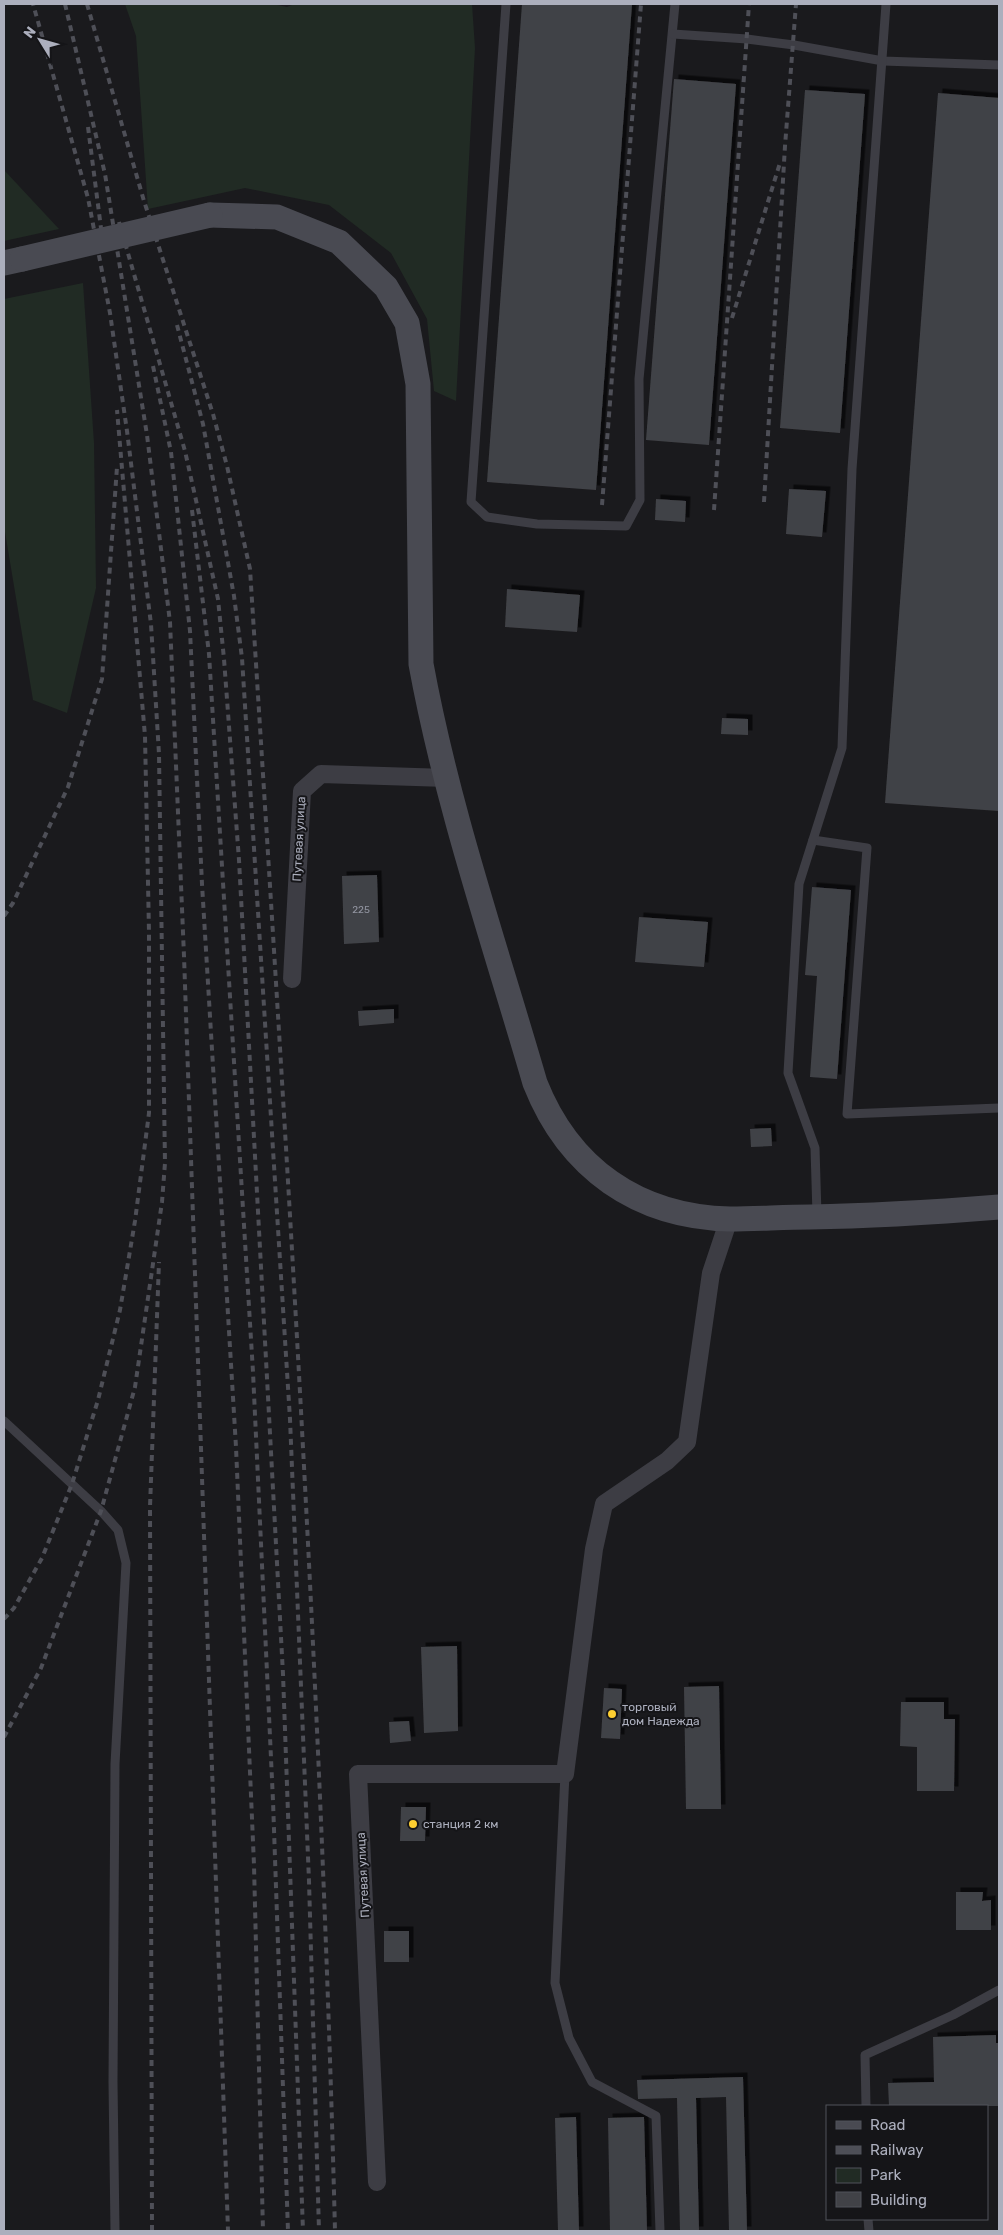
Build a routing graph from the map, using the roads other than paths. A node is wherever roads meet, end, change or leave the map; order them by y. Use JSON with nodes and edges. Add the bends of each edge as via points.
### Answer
{"nodes":[{"id":1,"x":506,"y":4,"type":"edge"},
{"id":2,"x":675,"y":4,"type":"edge"},
{"id":3,"x":886,"y":4,"type":"edge"},
{"id":4,"x":673,"y":34,"type":"junction"},
{"id":5,"x":883,"y":61,"type":"junction"},
{"id":6,"x":999,"y":66,"type":"edge"},
{"id":7,"x":13,"y":261,"type":"edge"},
{"id":8,"x":447,"y":778,"type":"junction"},
{"id":9,"x":813,"y":840,"type":"junction"},
{"id":10,"x":292,"y":979,"type":"dead end"},
{"id":11,"x":999,"y":1108,"type":"edge"},
{"id":12,"x":999,"y":1207,"type":"edge"},
{"id":13,"x":817,"y":1217,"type":"junction"},
{"id":14,"x":729,"y":1219,"type":"junction"},
{"id":15,"x":4,"y":1421,"type":"edge"},
{"id":16,"x":565,"y":1774,"type":"junction"},
{"id":17,"x":999,"y":1990,"type":"edge"},
{"id":18,"x":866,"y":2105,"type":"edge"},
{"id":19,"x":378,"y":2182,"type":"dead end"},
{"id":20,"x":115,"y":2231,"type":"edge"},
{"id":21,"x":660,"y":2231,"type":"edge"}],
"edges":[{"from":1,"to":4,"type":"lane","via":[[472,502],[487,517],[537,524],[626,526],[640,500],[639,379]]},
{"from":2,"to":4,"type":"lane"},
{"from":3,"to":5,"type":"lane"},
{"from":4,"to":5,"type":"lane","via":[[794,45]]},
{"from":5,"to":6,"type":"lane"},
{"from":5,"to":9,"type":"lane","via":[[852,469],[842,748]]},
{"from":7,"to":8,"type":"main road","bridge":true,"via":[[210,215],[277,217],[339,242],[386,287],[407,323],[418,384],[421,664]]},
{"from":8,"to":10,"type":"street","name":"Путевая улица","via":[[322,774],[302,791]]},
{"from":8,"to":14,"type":"main road","via":[[536,1083],[545,1108],[559,1130],[582,1160],[632,1197],[679,1212]]},
{"from":9,"to":11,"type":"lane","via":[[867,848],[847,1114]]},
{"from":9,"to":13,"type":"lane","via":[[799,884],[788,1073],[815,1148]]},
{"from":12,"to":13,"type":"main road"},
{"from":13,"to":14,"type":"main road"},
{"from":14,"to":16,"type":"street","via":[[711,1273],[687,1442],[667,1461],[604,1504],[594,1549]]},
{"from":15,"to":20,"type":"lane","via":[[118,1530],[126,1563],[115,1764]]},
{"from":16,"to":19,"type":"street","name":"Путевая улица","via":[[358,1774]]},
{"from":16,"to":21,"type":"lane","via":[[556,1983],[568,2038],[592,2082],[656,2116]]},
{"from":17,"to":18,"type":"lane","via":[[954,2015],[865,2055]]}]}
